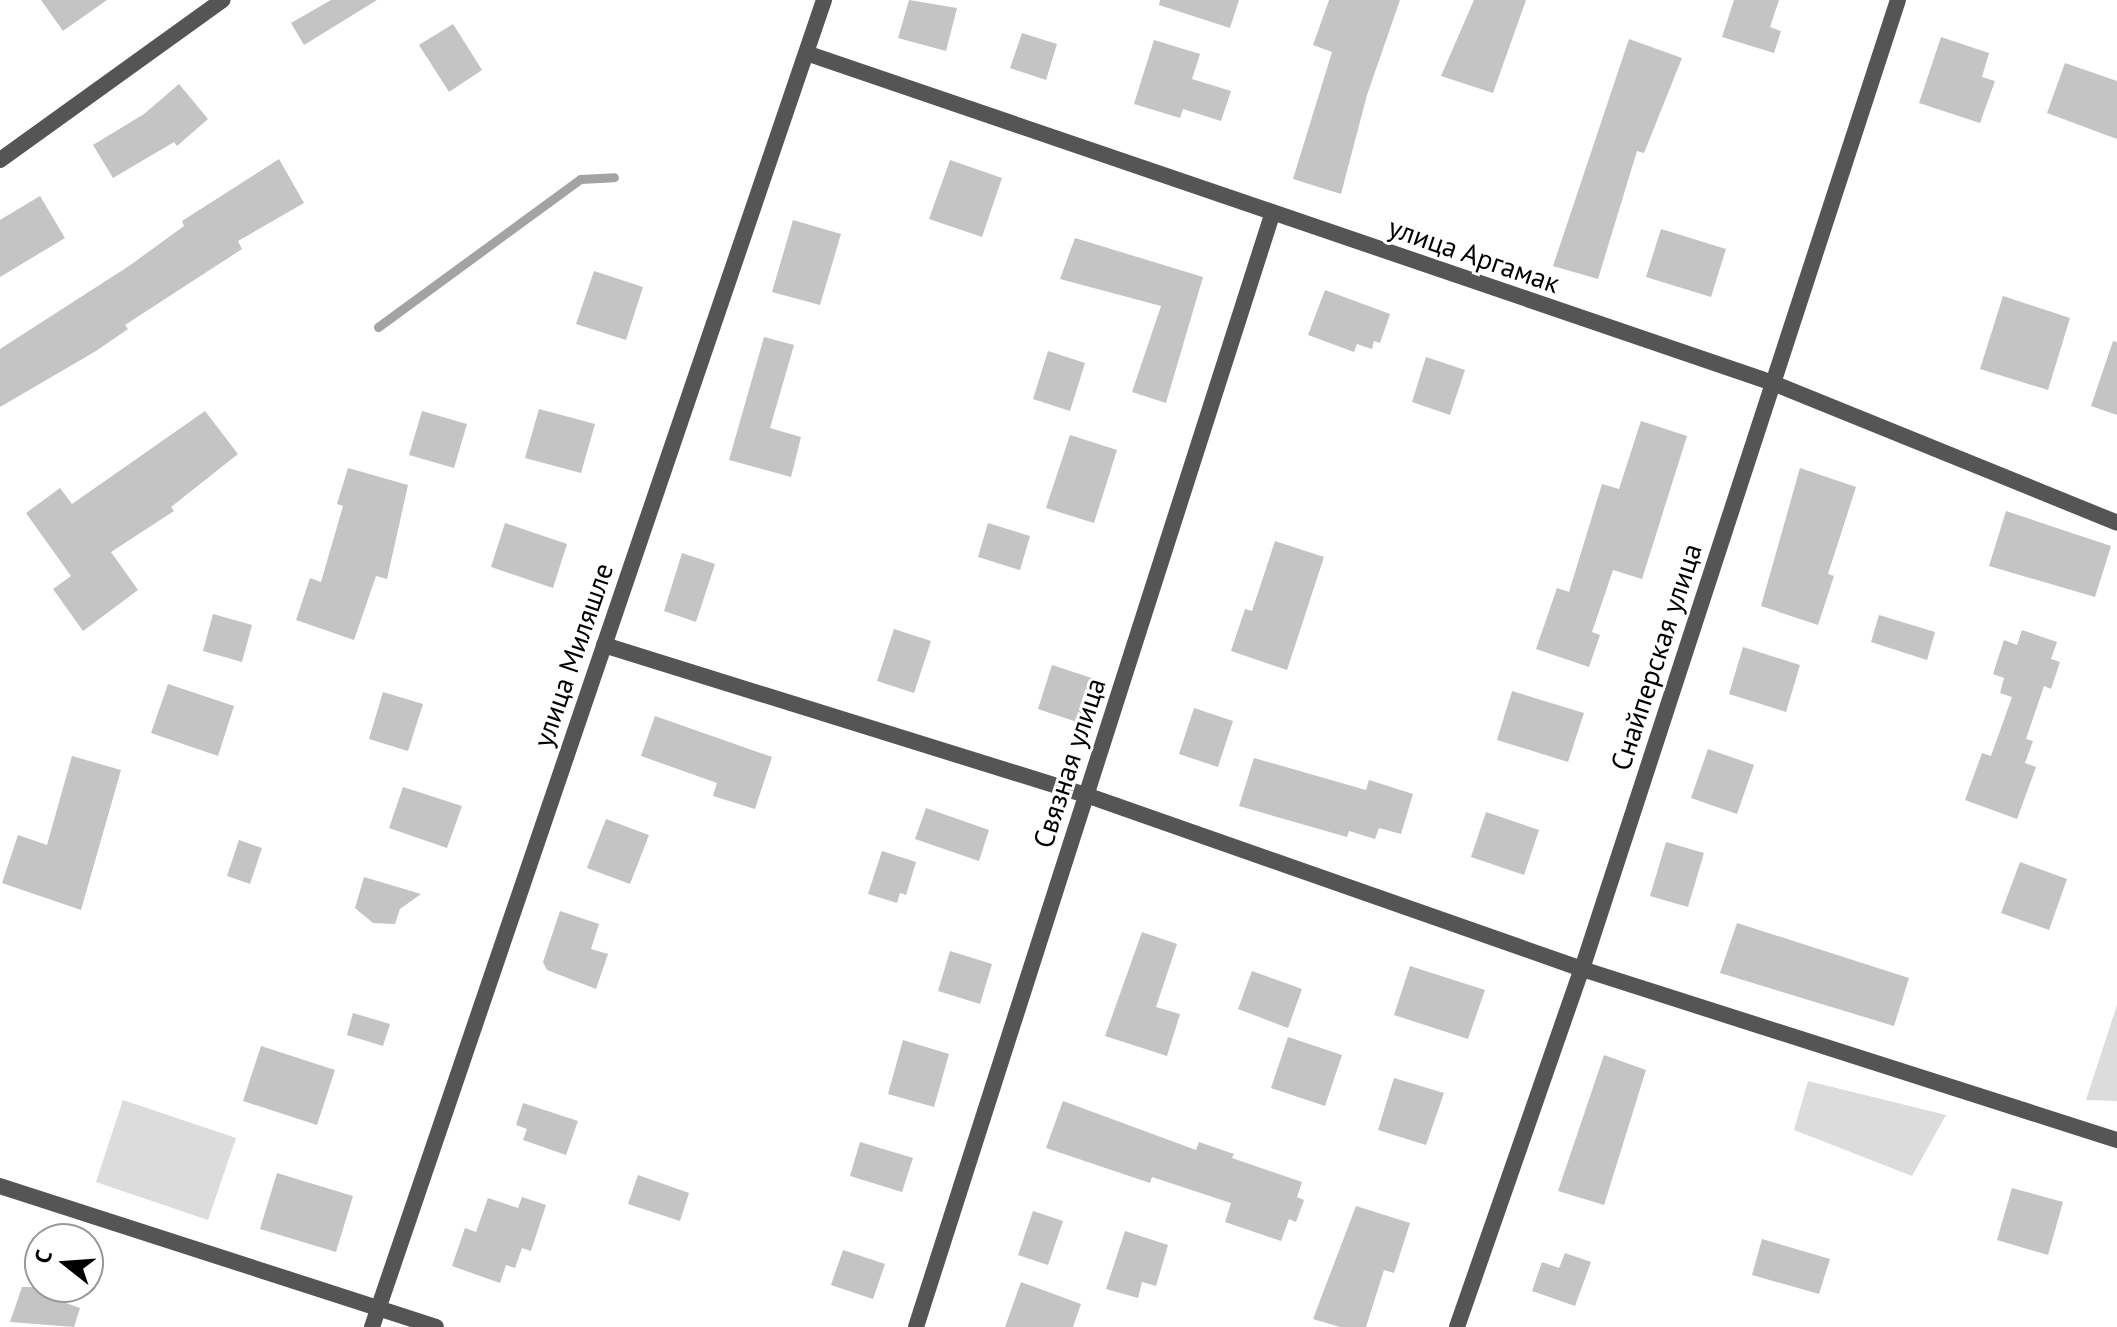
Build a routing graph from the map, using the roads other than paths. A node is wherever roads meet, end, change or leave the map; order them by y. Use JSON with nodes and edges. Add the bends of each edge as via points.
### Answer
{"nodes":[{"id":1,"x":223,"y":0,"type":"edge"},
{"id":2,"x":824,"y":0,"type":"edge"},
{"id":3,"x":1898,"y":0,"type":"edge"},
{"id":4,"x":809,"y":54,"type":"junction"},
{"id":5,"x":0,"y":160,"type":"edge"},
{"id":6,"x":1272,"y":215,"type":"junction"},
{"id":7,"x":1773,"y":383,"type":"junction"},
{"id":8,"x":2117,"y":523,"type":"edge"},
{"id":9,"x":604,"y":645,"type":"junction"},
{"id":10,"x":1086,"y":795,"type":"junction"},
{"id":11,"x":1582,"y":969,"type":"junction"},
{"id":12,"x":2117,"y":1140,"type":"edge"},
{"id":13,"x":0,"y":1186,"type":"edge"},
{"id":14,"x":378,"y":1308,"type":"junction"},
{"id":15,"x":372,"y":1327,"type":"edge"},
{"id":16,"x":436,"y":1327,"type":"edge"},
{"id":17,"x":916,"y":1327,"type":"edge"},
{"id":18,"x":1457,"y":1327,"type":"edge"}],
"edges":[{"from":1,"to":5,"type":"street"},
{"from":2,"to":4,"type":"street","name":"улица Миляшле"},
{"from":3,"to":7,"type":"street","name":"Снайперская улица"},
{"from":4,"to":6,"type":"street","name":"улица Аргамак"},
{"from":4,"to":9,"type":"street","name":"улица Миляшле"},
{"from":6,"to":7,"type":"street","name":"улица Аргамак"},
{"from":6,"to":10,"type":"street","name":"Связная улица"},
{"from":7,"to":8,"type":"street","name":"улица Аргамак"},
{"from":7,"to":11,"type":"street","name":"Снайперская улица"},
{"from":9,"to":10,"type":"street"},
{"from":9,"to":14,"type":"street","name":"улица Миляшле"},
{"from":10,"to":11,"type":"street"},
{"from":10,"to":17,"type":"street","name":"Связная улица"},
{"from":11,"to":12,"type":"street"},
{"from":11,"to":18,"type":"street","name":"Снайперская улица"},
{"from":13,"to":14,"type":"street"},
{"from":14,"to":15,"type":"street","name":"улица Миляшле"},
{"from":14,"to":16,"type":"street"}]}
